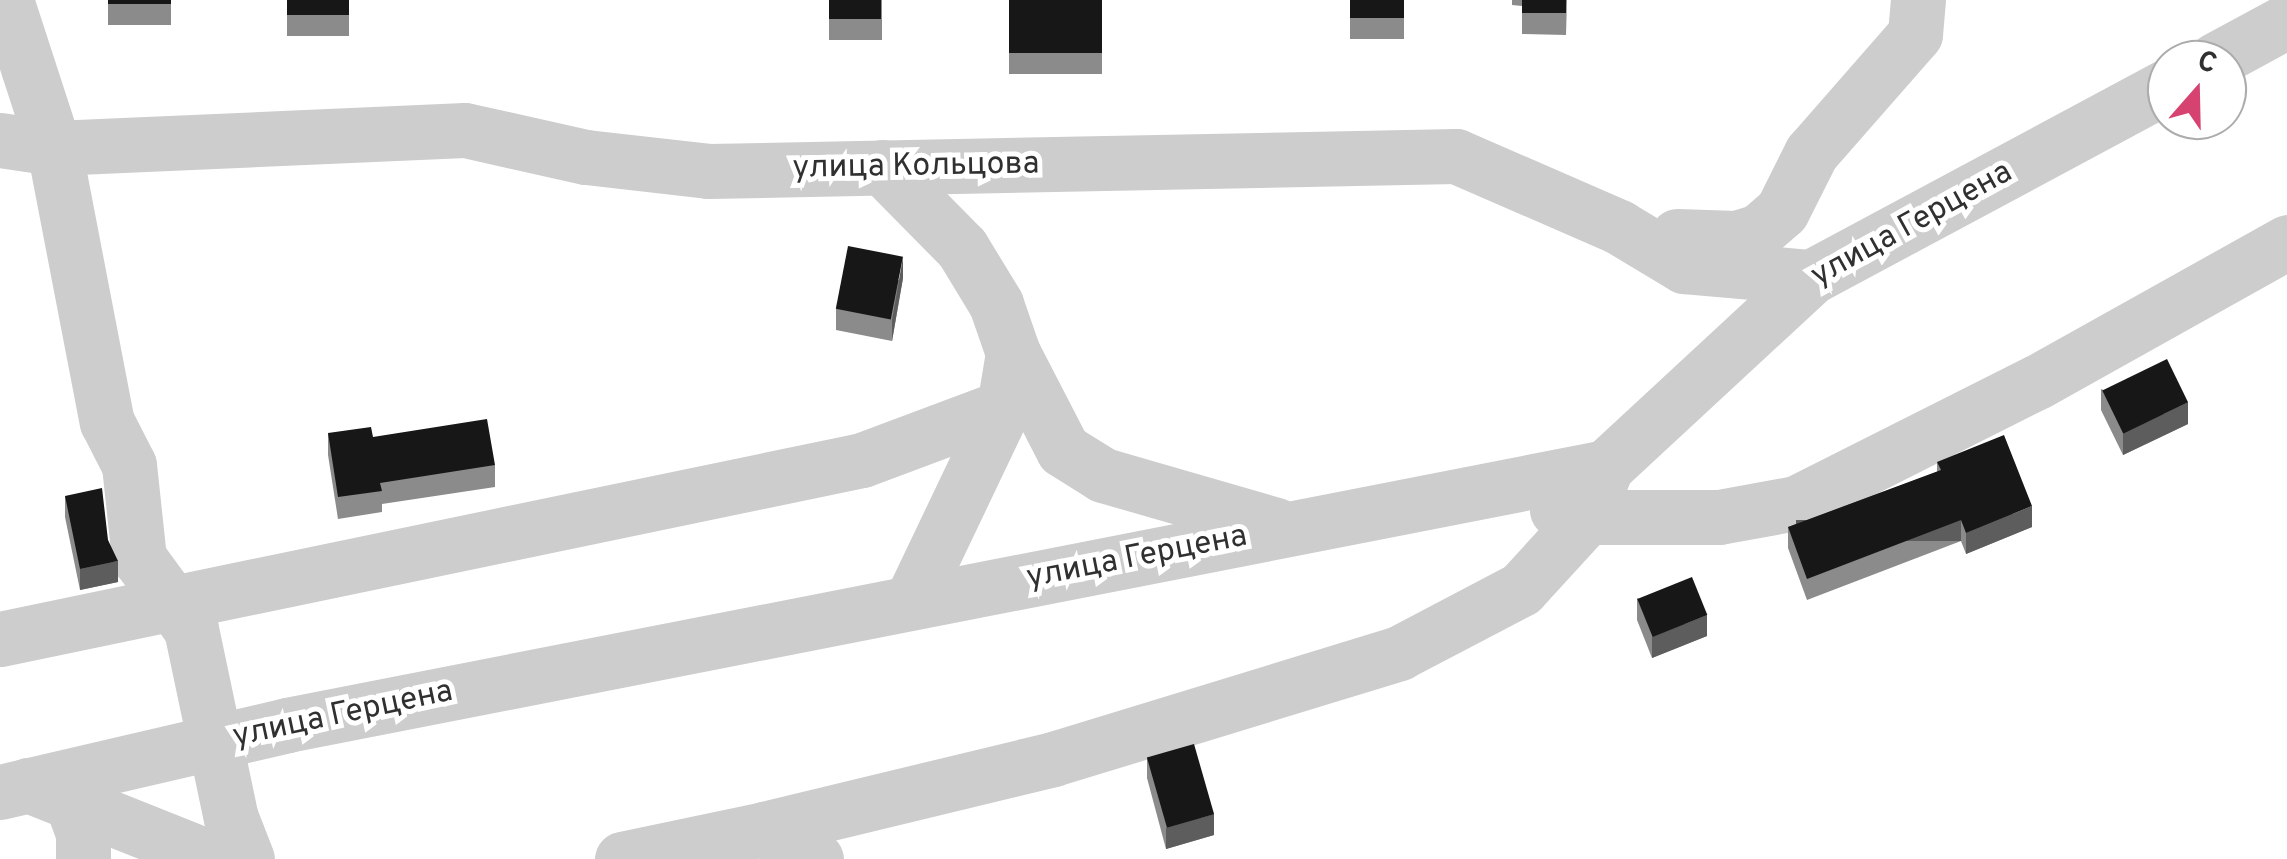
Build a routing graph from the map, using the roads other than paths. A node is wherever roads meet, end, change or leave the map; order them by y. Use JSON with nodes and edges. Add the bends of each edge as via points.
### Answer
{"nodes":[{"id":1,"x":6,"y":0,"type":"edge"},
{"id":2,"x":1918,"y":0,"type":"edge"},
{"id":3,"x":2287,"y":21,"type":"edge"},
{"id":4,"x":2247,"y":43,"type":"edge"},
{"id":5,"x":2147,"y":97,"type":"edge"},
{"id":6,"x":0,"y":140,"type":"edge"},
{"id":7,"x":54,"y":148,"type":"junction"},
{"id":8,"x":882,"y":167,"type":"junction"},
{"id":9,"x":1620,"y":227,"type":"junction"},
{"id":10,"x":2287,"y":242,"type":"edge"},
{"id":11,"x":1811,"y":278,"type":"junction"},
{"id":12,"x":1014,"y":353,"type":"junction"},
{"id":13,"x":1004,"y":406,"type":"junction"},
{"id":14,"x":1606,"y":467,"type":"junction"},
{"id":15,"x":1476,"y":492,"type":"junction"},
{"id":16,"x":1587,"y":517,"type":"junction"},
{"id":17,"x":1288,"y":528,"type":"junction"},
{"id":18,"x":173,"y":598,"type":"junction"},
{"id":19,"x":911,"y":602,"type":"junction"},
{"id":20,"x":0,"y":638,"type":"edge"},
{"id":21,"x":218,"y":741,"type":"junction"},
{"id":22,"x":34,"y":793,"type":"edge"},
{"id":23,"x":764,"y":829,"type":"junction"},
{"id":24,"x":83,"y":859,"type":"edge"},
{"id":25,"x":214,"y":859,"type":"edge"},
{"id":26,"x":247,"y":859,"type":"edge"},
{"id":27,"x":622,"y":859,"type":"edge"},
{"id":28,"x":816,"y":859,"type":"edge"}],
"edges":[{"from":1,"to":7,"type":"street"},
{"from":2,"to":9,"type":"street","via":[[1915,34],[1855,96],[1793,182],[1782,211],[1759,232],[1714,241]]},
{"from":3,"to":4,"type":"street"},
{"from":5,"to":11,"type":"street","name":"улица Герцена"},
{"from":6,"to":7,"type":"street","name":"улица Кольцова"},
{"from":7,"to":8,"type":"street","name":"улица Кольцова","via":[[466,130],[586,156],[708,171]]},
{"from":7,"to":18,"type":"street","via":[[107,422],[129,465],[140,558]]},
{"from":8,"to":9,"type":"street","name":"улица Кольцова","via":[[1456,156]]},
{"from":8,"to":12,"type":"street","via":[[962,248],[996,304]]},
{"from":9,"to":11,"type":"street","name":"улица Кольцова","via":[[1684,266]]},
{"from":10,"to":16,"type":"street","via":[[2037,382],[1796,503],[1720,517]]},
{"from":11,"to":14,"type":"street","name":"улица Герцена"},
{"from":12,"to":13,"type":"street"},
{"from":12,"to":17,"type":"street","via":[[1063,450],[1102,474]]},
{"from":13,"to":18,"type":"street","via":[[862,460]]},
{"from":13,"to":19,"type":"street"},
{"from":14,"to":15,"type":"street","name":"улица Герцена"},
{"from":14,"to":16,"type":"street"},
{"from":15,"to":16,"type":"street"},
{"from":15,"to":17,"type":"street","name":"улица Герцена"},
{"from":16,"to":23,"type":"street","via":[[1521,589],[1470,622],[1399,653],[1053,759]]},
{"from":17,"to":19,"type":"street","name":"улица Герцена"},
{"from":18,"to":20,"type":"street"},
{"from":18,"to":21,"type":"street","via":[[191,629]]},
{"from":19,"to":21,"type":"street","name":"улица Герцена"},
{"from":21,"to":22,"type":"street","name":"улица Герцена"},
{"from":21,"to":26,"type":"street","via":[[231,818]]},
{"from":22,"to":24,"type":"street","via":[[83,833]]},
{"from":22,"to":25,"type":"street"},
{"from":23,"to":27,"type":"street"},
{"from":23,"to":28,"type":"street"}]}
